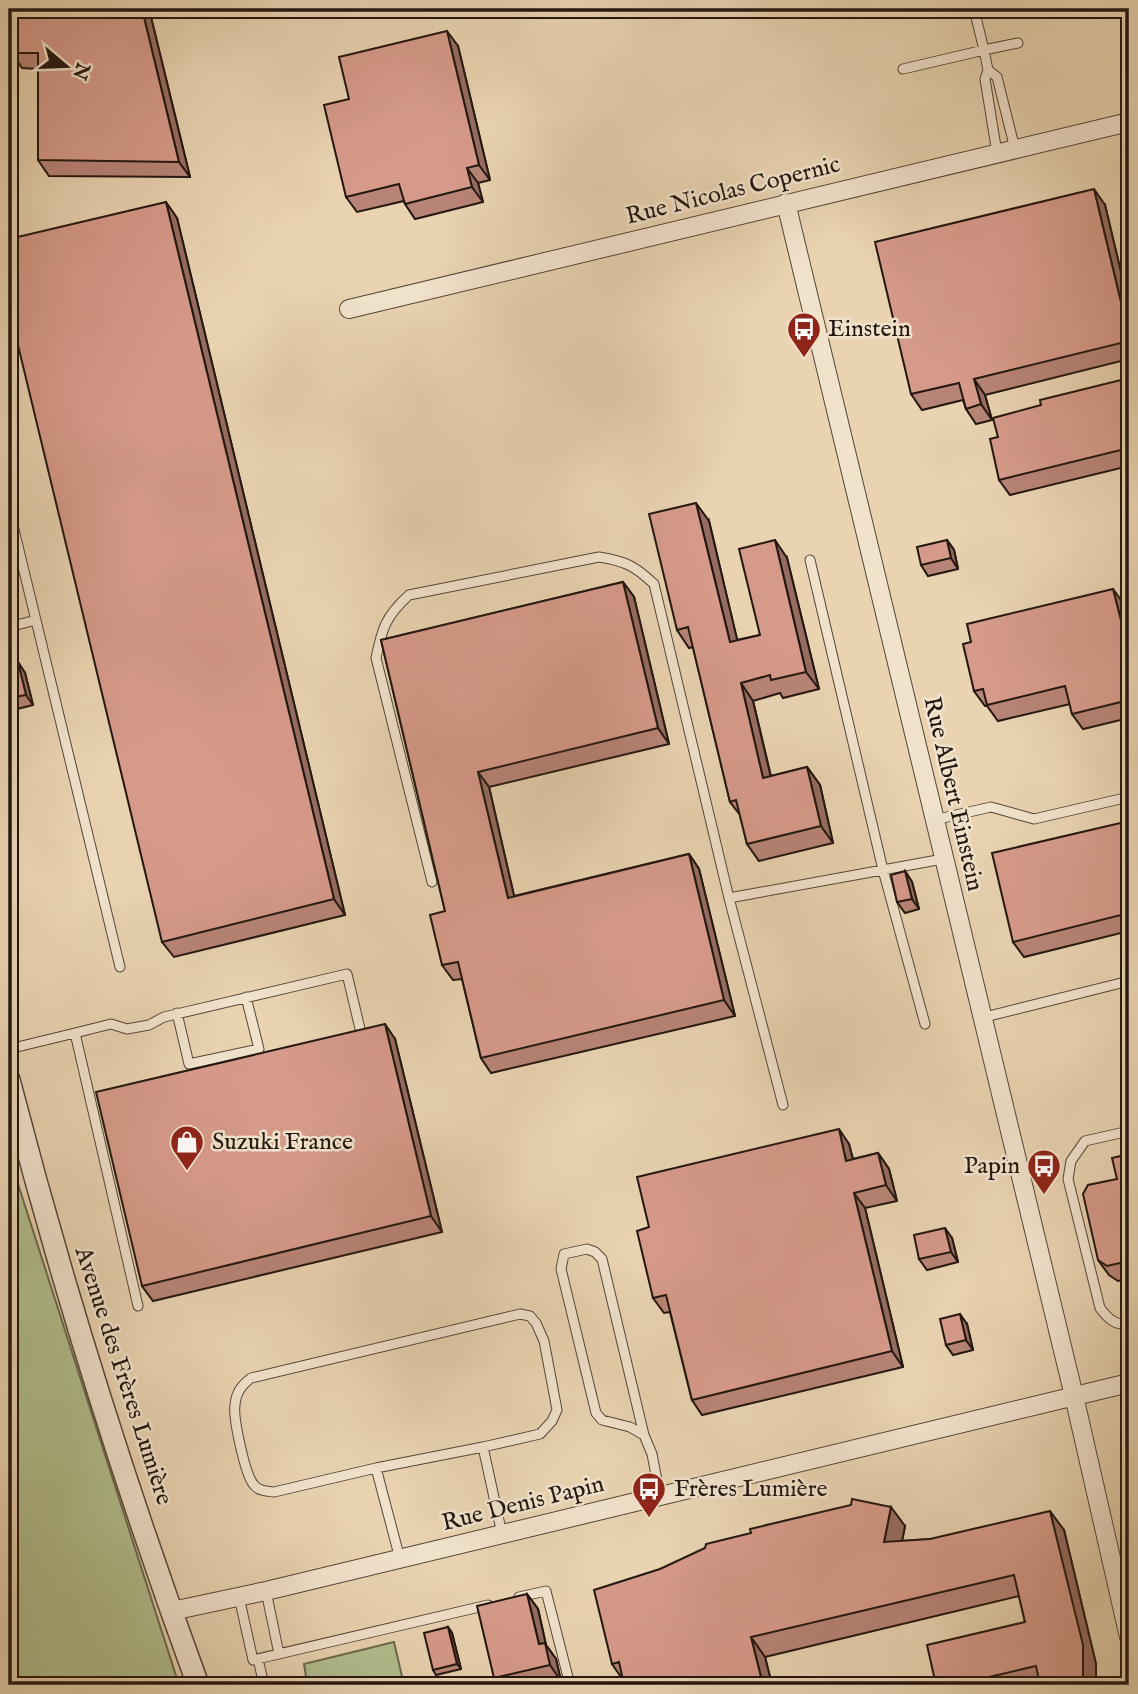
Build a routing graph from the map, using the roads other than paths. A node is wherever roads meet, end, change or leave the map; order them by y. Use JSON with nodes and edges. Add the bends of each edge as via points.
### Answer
{"nodes":[{"id":1,"x":974,"y":9,"type":"edge"},
{"id":2,"x":1018,"y":44,"type":"dead end"},
{"id":3,"x":984,"y":50,"type":"junction"},
{"id":4,"x":903,"y":69,"type":"dead end"},
{"id":5,"x":988,"y":70,"type":"junction"},
{"id":6,"x":1129,"y":122,"type":"edge"},
{"id":7,"x":1006,"y":151,"type":"junction"},
{"id":8,"x":786,"y":203,"type":"junction"},
{"id":9,"x":349,"y":309,"type":"dead end"},
{"id":10,"x":9,"y":509,"type":"edge"},
{"id":11,"x":810,"y":560,"type":"dead end"},
{"id":12,"x":36,"y":620,"type":"junction"},
{"id":13,"x":9,"y":627,"type":"edge"},
{"id":14,"x":1129,"y":797,"type":"edge"},
{"id":15,"x":934,"y":820,"type":"junction"},
{"id":16,"x":943,"y":859,"type":"junction"},
{"id":17,"x":883,"y":870,"type":"junction"},
{"id":18,"x":432,"y":882,"type":"edge"},
{"id":19,"x":729,"y":898,"type":"junction"},
{"id":20,"x":120,"y":967,"type":"dead end"},
{"id":21,"x":1129,"y":981,"type":"edge"},
{"id":22,"x":246,"y":997,"type":"junction"},
{"id":23,"x":177,"y":1013,"type":"junction"},
{"id":24,"x":981,"y":1018,"type":"junction"},
{"id":25,"x":925,"y":1024,"type":"dead end"},
{"id":26,"x":75,"y":1033,"type":"junction"},
{"id":27,"x":362,"y":1037,"type":"edge"},
{"id":28,"x":9,"y":1049,"type":"edge"},
{"id":29,"x":9,"y":1080,"type":"edge"},
{"id":30,"x":783,"y":1105,"type":"dead end"},
{"id":31,"x":1129,"y":1131,"type":"edge"},
{"id":32,"x":138,"y":1306,"type":"dead end"},
{"id":33,"x":1129,"y":1325,"type":"edge"},
{"id":34,"x":1129,"y":1383,"type":"edge"},
{"id":35,"x":1074,"y":1396,"type":"junction"},
{"id":36,"x":644,"y":1435,"type":"junction"},
{"id":37,"x":483,"y":1447,"type":"junction"},
{"id":38,"x":376,"y":1468,"type":"junction"},
{"id":39,"x":660,"y":1496,"type":"junction"},
{"id":40,"x":502,"y":1534,"type":"junction"},
{"id":41,"x":400,"y":1559,"type":"junction"},
{"id":42,"x":266,"y":1591,"type":"junction"},
{"id":43,"x":239,"y":1597,"type":"junction"},
{"id":44,"x":506,"y":1600,"type":"edge"},
{"id":45,"x":493,"y":1604,"type":"edge"},
{"id":46,"x":172,"y":1611,"type":"junction"},
{"id":47,"x":1129,"y":1637,"type":"edge"},
{"id":48,"x":279,"y":1654,"type":"junction"},
{"id":49,"x":258,"y":1659,"type":"junction"},
{"id":50,"x":198,"y":1685,"type":"edge"},
{"id":51,"x":264,"y":1685,"type":"edge"},
{"id":52,"x":570,"y":1685,"type":"edge"}],
"edges":[{"from":1,"to":3,"type":"lane"},
{"from":2,"to":3,"type":"lane"},
{"from":3,"to":4,"type":"lane"},
{"from":3,"to":5,"type":"lane"},
{"from":5,"to":7,"type":"lane","via":[[985,79]]},
{"from":5,"to":7,"type":"lane","via":[[997,77]]},
{"from":6,"to":7,"type":"street","name":"Rue Nicolas Copernic"},
{"from":7,"to":8,"type":"street","name":"Rue Nicolas Copernic"},
{"from":8,"to":9,"type":"street","name":"Rue Nicolas Copernic"},
{"from":8,"to":15,"type":"street","name":"Rue Albert Einstein"},
{"from":10,"to":12,"type":"lane"},
{"from":11,"to":17,"type":"lane"},
{"from":12,"to":13,"type":"lane"},
{"from":12,"to":20,"type":"lane"},
{"from":14,"to":15,"type":"lane","via":[[1034,820],[991,807]]},
{"from":15,"to":16,"type":"street","name":"Rue Albert Einstein"},
{"from":16,"to":17,"type":"lane"},
{"from":16,"to":24,"type":"street","name":"Rue Albert Einstein"},
{"from":17,"to":19,"type":"lane"},
{"from":17,"to":25,"type":"lane"},
{"from":18,"to":19,"type":"lane","via":[[376,659],[380,635],[392,611],[409,595],[599,557],[638,569],[654,584]]},
{"from":19,"to":30,"type":"lane"},
{"from":21,"to":24,"type":"lane"},
{"from":22,"to":23,"type":"lane"},
{"from":22,"to":23,"type":"lane","via":[[259,1049],[189,1064]]},
{"from":22,"to":27,"type":"lane","via":[[347,974]]},
{"from":23,"to":26,"type":"lane","via":[[138,1027],[111,1024]]},
{"from":24,"to":35,"type":"street","name":"Rue Albert Einstein"},
{"from":26,"to":28,"type":"lane"},
{"from":26,"to":32,"type":"lane"},
{"from":29,"to":46,"type":"street","name":"Avenue des Frères Lumière","via":[[86,1358]]},
{"from":31,"to":33,"type":"lane","via":[[1085,1141],[1070,1161],[1068,1179],[1100,1308],[1119,1325]]},
{"from":34,"to":35,"type":"street","name":"Rue Denis Papin"},
{"from":35,"to":39,"type":"street","name":"Rue Denis Papin"},
{"from":35,"to":47,"type":"street","name":"Rue Albert Einstein"},
{"from":36,"to":36,"type":"lane","via":[[601,1259],[587,1249],[564,1254],[561,1269],[596,1413],[602,1420]]},
{"from":36,"to":39,"type":"lane"},
{"from":37,"to":38,"type":"lane"},
{"from":37,"to":38,"type":"lane","via":[[540,1434],[557,1410],[544,1341],[530,1316],[520,1314],[251,1377],[241,1386],[234,1408],[248,1474],[262,1491]]},
{"from":37,"to":40,"type":"lane"},
{"from":38,"to":41,"type":"lane"},
{"from":39,"to":40,"type":"street","name":"Rue Denis Papin"},
{"from":40,"to":41,"type":"street","name":"Rue Denis Papin"},
{"from":41,"to":42,"type":"street","name":"Rue Denis Papin"},
{"from":42,"to":43,"type":"street","name":"Rue Denis Papin"},
{"from":42,"to":48,"type":"lane"},
{"from":43,"to":46,"type":"street","name":"Rue Denis Papin"},
{"from":43,"to":49,"type":"lane","via":[[253,1660]]},
{"from":44,"to":52,"type":"lane","via":[[546,1591]]},
{"from":45,"to":48,"type":"lane"},
{"from":46,"to":50,"type":"street","name":"Avenue des Frères Lumière"},
{"from":48,"to":49,"type":"lane"},
{"from":49,"to":51,"type":"lane"}]}
